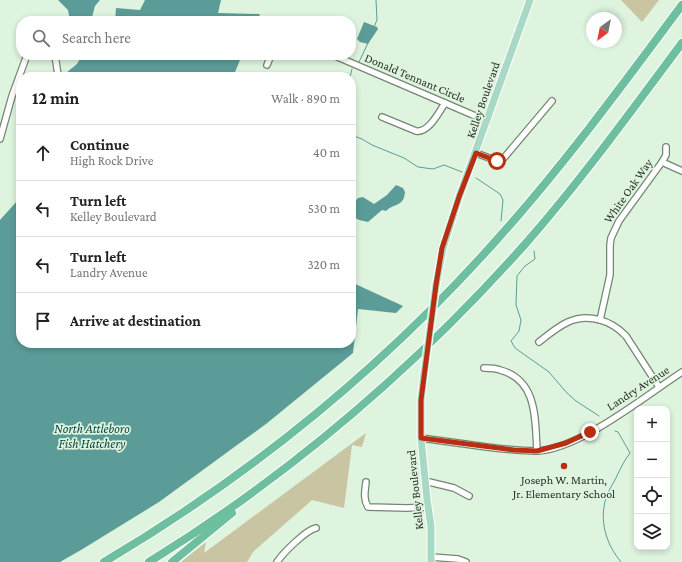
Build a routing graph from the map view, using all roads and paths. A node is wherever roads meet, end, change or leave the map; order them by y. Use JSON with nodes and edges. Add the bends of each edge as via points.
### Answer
{"nodes":[{"id":1,"x":530,"y":0,"type":"edge"},
{"id":2,"x":682,"y":5,"type":"edge"},
{"id":3,"x":682,"y":43,"type":"edge"},
{"id":4,"x":26,"y":60,"type":"edge"},
{"id":5,"x":56,"y":60,"type":"edge"},
{"id":6,"x":269,"y":60,"type":"edge"},
{"id":7,"x":345,"y":60,"type":"edge"},
{"id":8,"x":267,"y":66,"type":"dead end"},
{"id":9,"x":21,"y":72,"type":"edge"},
{"id":10,"x":58,"y":72,"type":"edge"},
{"id":11,"x":16,"y":86,"type":"edge"},
{"id":12,"x":552,"y":101,"type":"dead end"},
{"id":13,"x":445,"y":103,"type":"junction"},
{"id":14,"x":382,"y":117,"type":"dead end"},
{"id":15,"x":487,"y":121,"type":"junction"},
{"id":16,"x":0,"y":139,"type":"edge"},
{"id":17,"x":666,"y":146,"type":"dead end"},
{"id":18,"x":476,"y":153,"type":"junction"},
{"id":19,"x":662,"y":162,"type":"junction"},
{"id":20,"x":682,"y":172,"type":"edge"},
{"id":21,"x":600,"y":320,"type":"junction"},
{"id":22,"x":539,"y":342,"type":"dead end"},
{"id":23,"x":484,"y":368,"type":"dead end"},
{"id":24,"x":682,"y":372,"type":"edge"},
{"id":25,"x":659,"y":387,"type":"junction"},
{"id":26,"x":421,"y":438,"type":"junction"},
{"id":27,"x":537,"y":451,"type":"junction"},
{"id":28,"x":283,"y":469,"type":"junction"},
{"id":29,"x":425,"y":481,"type":"junction"},
{"id":30,"x":366,"y":482,"type":"dead end"},
{"id":31,"x":469,"y":496,"type":"dead end"},
{"id":32,"x":428,"y":506,"type":"junction"},
{"id":33,"x":316,"y":528,"type":"dead end"},
{"id":34,"x":431,"y":559,"type":"edge"},
{"id":35,"x":104,"y":562,"type":"edge"},
{"id":36,"x":149,"y":562,"type":"edge"},
{"id":37,"x":172,"y":562,"type":"edge"},
{"id":38,"x":277,"y":562,"type":"edge"},
{"id":39,"x":466,"y":562,"type":"edge"}],
"edges":[{"from":1,"to":15,"type":"main road","name":"Kelley Boulevard"},
{"from":2,"to":35,"type":"highway","via":[[528,204],[466,274],[410,331],[273,448],[181,514]]},
{"from":3,"to":28,"type":"highway","via":[[579,180],[491,281],[386,384]]},
{"from":4,"to":9,"type":"street"},
{"from":5,"to":10,"type":"street"},
{"from":6,"to":8,"type":"street"},
{"from":7,"to":13,"type":"street","name":"Donald Tennant Circle"},
{"from":11,"to":16,"type":"street"},
{"from":12,"to":18,"type":"street","via":[[503,160],[497,161]]},
{"from":13,"to":14,"type":"street","via":[[428,127],[422,131]]},
{"from":13,"to":15,"type":"street","name":"Donald Tennant Circle"},
{"from":15,"to":18,"type":"main road","name":"Kelley Boulevard"},
{"from":17,"to":19,"type":"street","name":"White Oak Way","via":[[666,155]]},
{"from":18,"to":26,"type":"main road","name":"Kelley Boulevard","bridge":true,"via":[[442,248],[421,400]]},
{"from":19,"to":20,"type":"street"},
{"from":19,"to":21,"type":"street","name":"White Oak Way","via":[[618,221],[613,232],[610,245],[610,275]]},
{"from":21,"to":22,"type":"street","via":[[586,318],[570,321]]},
{"from":21,"to":25,"type":"street","via":[[612,324],[622,332]]},
{"from":23,"to":27,"type":"street","via":[[500,370],[518,379],[529,394],[535,416]]},
{"from":24,"to":25,"type":"street","name":"Landry Avenue"},
{"from":25,"to":27,"type":"street","name":"Landry Avenue","via":[[581,437]]},
{"from":26,"to":27,"type":"street","name":"Landry Avenue"},
{"from":26,"to":29,"type":"main road","name":"Kelley Boulevard"},
{"from":28,"to":36,"type":"highway","via":[[219,516]]},
{"from":28,"to":37,"type":"highway"},
{"from":29,"to":31,"type":"street","via":[[454,488]]},
{"from":29,"to":32,"type":"main road","name":"Kelley Boulevard"},
{"from":30,"to":32,"type":"street","via":[[364,495],[368,507]]},
{"from":32,"to":34,"type":"main road","name":"Kelley Boulevard"},
{"from":33,"to":38,"type":"street","via":[[309,531]]},
{"from":34,"to":39,"type":"street","via":[[458,559]]}]}
